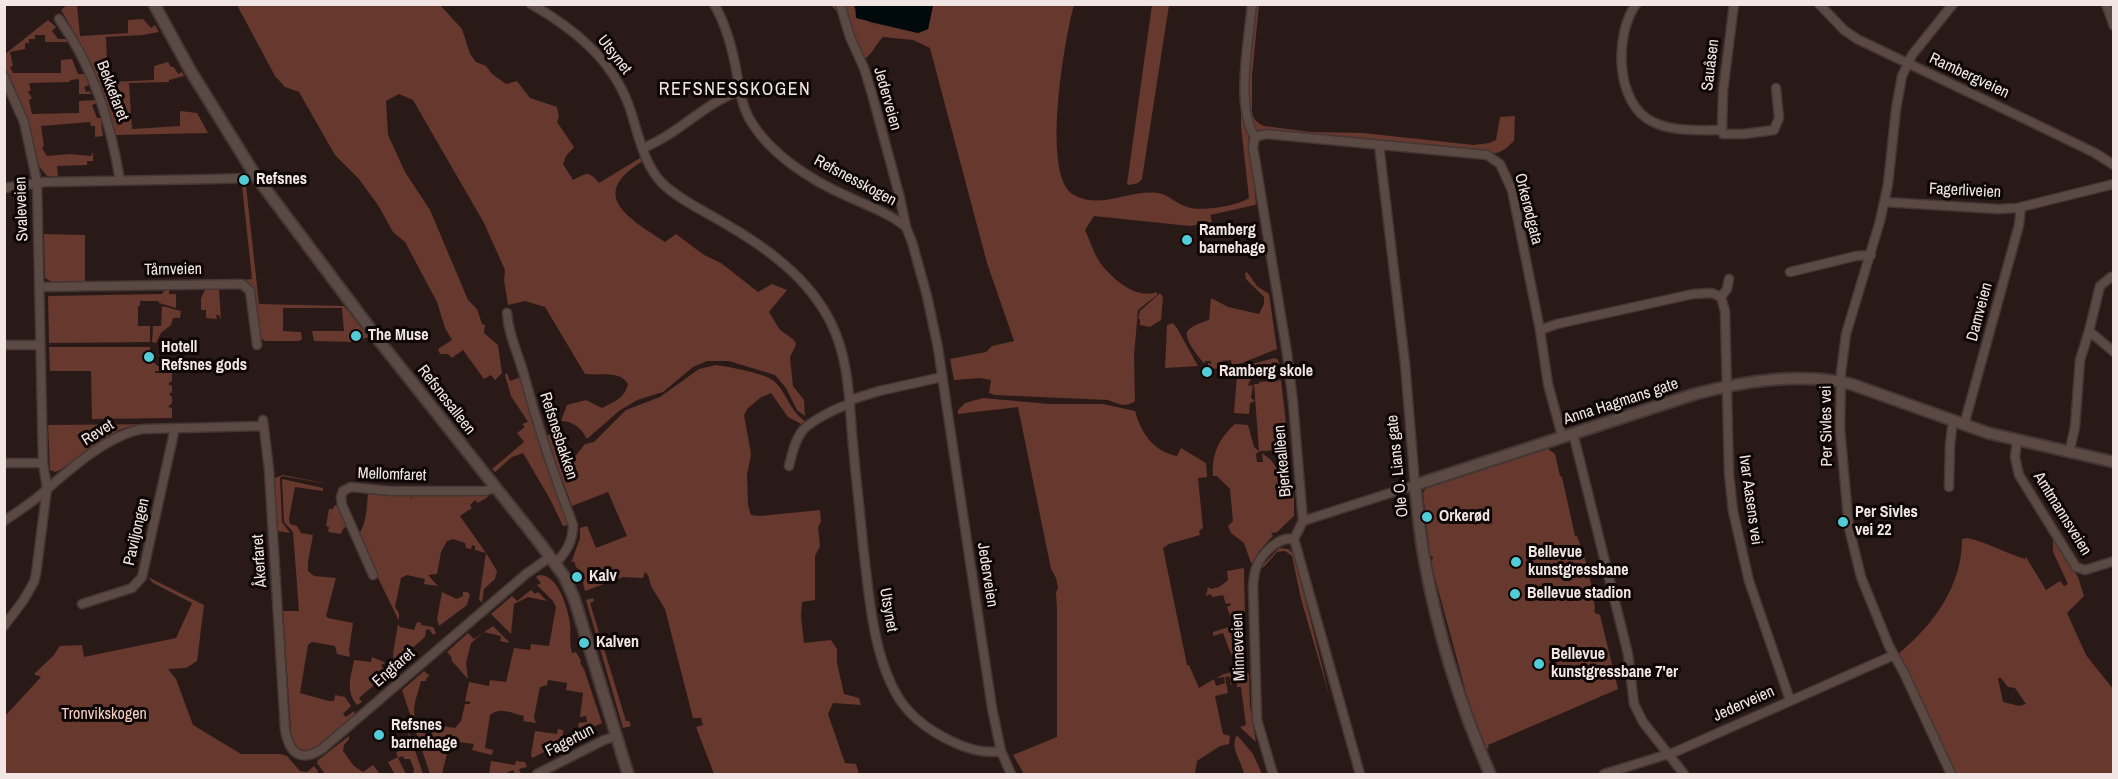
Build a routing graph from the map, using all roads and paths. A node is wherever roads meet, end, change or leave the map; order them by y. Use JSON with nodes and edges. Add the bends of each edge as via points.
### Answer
{"nodes":[{"id":1,"x":154,"y":4,"type":"edge"},
{"id":2,"x":531,"y":4,"type":"edge"},
{"id":3,"x":714,"y":4,"type":"edge"},
{"id":4,"x":840,"y":4,"type":"edge"},
{"id":5,"x":1252,"y":4,"type":"edge"},
{"id":6,"x":1636,"y":4,"type":"edge"},
{"id":7,"x":1734,"y":4,"type":"edge"},
{"id":8,"x":1819,"y":4,"type":"edge"},
{"id":9,"x":1953,"y":4,"type":"edge"},
{"id":10,"x":2106,"y":4,"type":"edge"},
{"id":11,"x":58,"y":19,"type":"dead end"},
{"id":12,"x":2114,"y":26,"type":"edge"},
{"id":13,"x":1909,"y":64,"type":"junction"},
{"id":14,"x":4,"y":77,"type":"edge"},
{"id":15,"x":1776,"y":88,"type":"dead end"},
{"id":16,"x":740,"y":91,"type":"junction"},
{"id":17,"x":1722,"y":130,"type":"junction"},
{"id":18,"x":1255,"y":137,"type":"junction"},
{"id":19,"x":1379,"y":145,"type":"junction"},
{"id":20,"x":643,"y":147,"type":"junction"},
{"id":21,"x":2114,"y":165,"type":"edge"},
{"id":22,"x":255,"y":175,"type":"junction"},
{"id":23,"x":120,"y":180,"type":"junction"},
{"id":24,"x":37,"y":182,"type":"junction"},
{"id":25,"x":2114,"y":184,"type":"edge"},
{"id":26,"x":4,"y":188,"type":"edge"},
{"id":27,"x":1885,"y":202,"type":"junction"},
{"id":28,"x":2021,"y":207,"type":"junction"},
{"id":29,"x":906,"y":227,"type":"junction"},
{"id":30,"x":1871,"y":255,"type":"junction"},
{"id":31,"x":1790,"y":272,"type":"dead end"},
{"id":32,"x":2111,"y":277,"type":"dead end"},
{"id":33,"x":1729,"y":279,"type":"dead end"},
{"id":34,"x":39,"y":287,"type":"junction"},
{"id":35,"x":1721,"y":297,"type":"junction"},
{"id":36,"x":507,"y":313,"type":"dead end"},
{"id":37,"x":1540,"y":330,"type":"junction"},
{"id":38,"x":2089,"y":331,"type":"junction"},
{"id":39,"x":4,"y":345,"type":"edge"},
{"id":40,"x":39,"y":345,"type":"junction"},
{"id":41,"x":257,"y":345,"type":"dead end"},
{"id":42,"x":2114,"y":352,"type":"edge"},
{"id":43,"x":942,"y":377,"type":"junction"},
{"id":44,"x":1841,"y":382,"type":"junction"},
{"id":45,"x":1726,"y":386,"type":"junction"},
{"id":46,"x":850,"y":402,"type":"junction"},
{"id":47,"x":1953,"y":421,"type":"junction"},
{"id":48,"x":263,"y":423,"type":"joint"},
{"id":49,"x":1964,"y":425,"type":"junction"},
{"id":50,"x":175,"y":428,"type":"junction"},
{"id":51,"x":1567,"y":434,"type":"junction"},
{"id":52,"x":2017,"y":441,"type":"junction"},
{"id":53,"x":2069,"y":453,"type":"junction"},
{"id":54,"x":2114,"y":462,"type":"edge"},
{"id":55,"x":4,"y":463,"type":"edge"},
{"id":56,"x":43,"y":464,"type":"junction"},
{"id":57,"x":789,"y":466,"type":"dead end"},
{"id":58,"x":1415,"y":485,"type":"junction"},
{"id":59,"x":1949,"y":487,"type":"dead end"},
{"id":60,"x":47,"y":488,"type":"junction"},
{"id":61,"x":495,"y":488,"type":"junction"},
{"id":62,"x":4,"y":521,"type":"edge"},
{"id":63,"x":1303,"y":521,"type":"junction"},
{"id":64,"x":1294,"y":539,"type":"junction"},
{"id":65,"x":553,"y":560,"type":"junction"},
{"id":66,"x":2114,"y":561,"type":"edge"},
{"id":67,"x":373,"y":576,"type":"dead end"},
{"id":68,"x":82,"y":604,"type":"dead end"},
{"id":69,"x":4,"y":626,"type":"edge"},
{"id":70,"x":1894,"y":655,"type":"junction"},
{"id":71,"x":1790,"y":700,"type":"junction"},
{"id":72,"x":283,"y":701,"type":"joint"},
{"id":73,"x":617,"y":736,"type":"junction"},
{"id":74,"x":1001,"y":752,"type":"junction"},
{"id":75,"x":1668,"y":754,"type":"junction"},
{"id":76,"x":537,"y":774,"type":"edge"},
{"id":77,"x":628,"y":774,"type":"edge"},
{"id":78,"x":1009,"y":774,"type":"edge"},
{"id":79,"x":1273,"y":774,"type":"edge"},
{"id":80,"x":1360,"y":774,"type":"edge"},
{"id":81,"x":1490,"y":774,"type":"edge"},
{"id":82,"x":1604,"y":774,"type":"edge"},
{"id":83,"x":1684,"y":774,"type":"edge"},
{"id":84,"x":1951,"y":774,"type":"edge"}],
"edges":[{"from":1,"to":22,"type":"street","name":"Refsnesalleen"},
{"from":2,"to":20,"type":"street","name":"Utsynet","via":[[580,36],[605,64],[628,103]]},
{"from":3,"to":16,"type":"street","name":"Refsnesskogen","via":[[730,41]]},
{"from":4,"to":29,"type":"street","name":"Jederveien","via":[[869,86]]},
{"from":5,"to":18,"type":"street","name":"Bjerkeallèen","via":[[1245,92],[1247,118]]},
{"from":6,"to":17,"type":"street","via":[[1626,24],[1621,54],[1622,75],[1635,105],[1650,121],[1667,127]]},
{"from":7,"to":17,"type":"street","name":"Sauåsen"},
{"from":8,"to":13,"type":"street","name":"Rambergveien","via":[[1850,35]]},
{"from":9,"to":13,"type":"street","name":"Per Sivles vei","via":[[1916,49]]},
{"from":10,"to":12,"type":"street"},
{"from":11,"to":23,"type":"street","name":"Bekkefaret","via":[[82,56],[101,98]]},
{"from":13,"to":21,"type":"street","name":"Rambergveien"},
{"from":13,"to":27,"type":"street","name":"Per Sivles vei","via":[[1902,76]]},
{"from":14,"to":24,"type":"street","name":"Svaleveien","via":[[24,122]]},
{"from":15,"to":17,"type":"street","via":[[1779,118],[1774,130],[1723,134]]},
{"from":16,"to":20,"type":"street","via":[[662,140]]},
{"from":16,"to":29,"type":"street","name":"Refsnesskogen","via":[[754,127],[788,160],[824,185]]},
{"from":18,"to":19,"type":"street","name":"Orkerødgata","via":[[1266,134]]},
{"from":18,"to":63,"type":"street","name":"Bjerkeallèen","via":[[1253,147],[1293,402]]},
{"from":19,"to":37,"type":"street","name":"Orkerødgata","via":[[1480,154],[1500,164],[1512,190]]},
{"from":19,"to":58,"type":"street","name":"Ole O. Lians gate"},
{"from":20,"to":46,"type":"street","name":"Utsynet","via":[[662,183],[762,246],[816,298],[840,347]]},
{"from":22,"to":23,"type":"street"},
{"from":22,"to":61,"type":"street","name":"Refsnesalleen"},
{"from":23,"to":24,"type":"street"},
{"from":24,"to":26,"type":"street"},
{"from":24,"to":34,"type":"street","name":"Svaleveien"},
{"from":25,"to":28,"type":"street","name":"Fagerliveien"},
{"from":27,"to":28,"type":"street","name":"Fagerliveien"},
{"from":27,"to":30,"type":"street","name":"Per Sivles vei"},
{"from":28,"to":49,"type":"street","name":"Damveien"},
{"from":29,"to":43,"type":"street","name":"Jederveien","via":[[927,296]]},
{"from":30,"to":31,"type":"street"},
{"from":30,"to":44,"type":"street","name":"Per Sivles vei","via":[[1846,334]]},
{"from":32,"to":38,"type":"street","via":[[2100,286]]},
{"from":33,"to":35,"type":"street"},
{"from":34,"to":40,"type":"street","name":"Svaleveien"},
{"from":34,"to":41,"type":"street","name":"Tårnveien","via":[[242,284],[251,296]]},
{"from":35,"to":37,"type":"street","via":[[1712,293],[1693,294]]},
{"from":35,"to":45,"type":"street","name":"Ivar Aasens vei","via":[[1725,312]]},
{"from":36,"to":65,"type":"street","name":"Refsnesbakken","via":[[511,341],[543,445],[573,525],[568,549]]},
{"from":37,"to":51,"type":"street","name":"Orkerødgata","via":[[1548,384]]},
{"from":38,"to":42,"type":"street"},
{"from":38,"to":53,"type":"street","via":[[2080,360],[2075,428]]},
{"from":39,"to":40,"type":"street"},
{"from":40,"to":56,"type":"street","name":"Svaleveien"},
{"from":43,"to":46,"type":"street"},
{"from":43,"to":74,"type":"street","name":"Jederveien"},
{"from":44,"to":45,"type":"street","name":"Anna Hagmans gate","via":[[1781,379]]},
{"from":44,"to":47,"type":"street","name":"Anna Hagmans gate"},
{"from":44,"to":70,"type":"street","name":"Per Sivles vei","via":[[1841,454],[1851,536],[1861,577]]},
{"from":45,"to":51,"type":"street","name":"Anna Hagmans gate"},
{"from":45,"to":71,"type":"street","name":"Ivar Aasens vei","via":[[1729,474],[1740,544]]},
{"from":46,"to":57,"type":"street","via":[[803,430]]},
{"from":46,"to":74,"type":"street","name":"Utsynet","via":[[870,603],[894,689],[911,713],[942,737],[976,751]]},
{"from":47,"to":49,"type":"street","name":"Anna Hagmans gate"},
{"from":47,"to":59,"type":"street"},
{"from":48,"to":50,"type":"street","name":"Revet"},
{"from":48,"to":72,"type":"street","name":"Åkerfaret"},
{"from":49,"to":52,"type":"street","name":"Anna Hagmans gate"},
{"from":50,"to":60,"type":"street","name":"Revet","via":[[142,429],[120,436]]},
{"from":50,"to":68,"type":"street","name":"Paviljongen","via":[[142,577],[132,588]]},
{"from":51,"to":58,"type":"street","name":"Anna Hagmans gate"},
{"from":51,"to":75,"type":"street","name":"Orkerødgata","via":[[1625,641],[1634,704]]},
{"from":52,"to":53,"type":"street","name":"Anna Hagmans gate"},
{"from":52,"to":66,"type":"street","name":"Amtmannsveien","via":[[2019,475],[2076,567],[2085,570]]},
{"from":53,"to":54,"type":"street","name":"Anna Hagmans gate"},
{"from":55,"to":56,"type":"street"},
{"from":56,"to":60,"type":"street","name":"Svaleveien"},
{"from":58,"to":63,"type":"street","name":"Anna Hagmans gate"},
{"from":58,"to":81,"type":"street","name":"Ole O. Lians gate","via":[[1433,601],[1453,672]]},
{"from":60,"to":62,"type":"street","name":"Revet"},
{"from":60,"to":69,"type":"street","name":"Svaleveien","via":[[34,582]]},
{"from":61,"to":65,"type":"street","name":"Refsnesalleen"},
{"from":61,"to":67,"type":"street","name":"Mellomfaret","via":[[412,491],[351,487],[344,491],[342,505]]},
{"from":63,"to":64,"type":"street"},
{"from":64,"to":79,"type":"street","name":"Minneveien","via":[[1280,541],[1264,555],[1256,567],[1253,585],[1257,720]]},
{"from":64,"to":80,"type":"street"},
{"from":65,"to":72,"type":"street","name":"Engfaret","via":[[526,574],[312,755],[304,757],[289,746]]},
{"from":65,"to":73,"type":"street","name":"Refsnesalleen","via":[[574,598]]},
{"from":70,"to":71,"type":"street","name":"Jederveien"},
{"from":70,"to":84,"type":"street","name":"Per Sivles vei"},
{"from":71,"to":75,"type":"street","name":"Jederveien"},
{"from":73,"to":76,"type":"street","name":"Fagertun"},
{"from":73,"to":77,"type":"street","name":"Refsnesalleen"},
{"from":74,"to":78,"type":"street","name":"Jederveien"},
{"from":75,"to":82,"type":"street","name":"Jederveien"},
{"from":75,"to":83,"type":"street","name":"Orkerødgata"}]}
